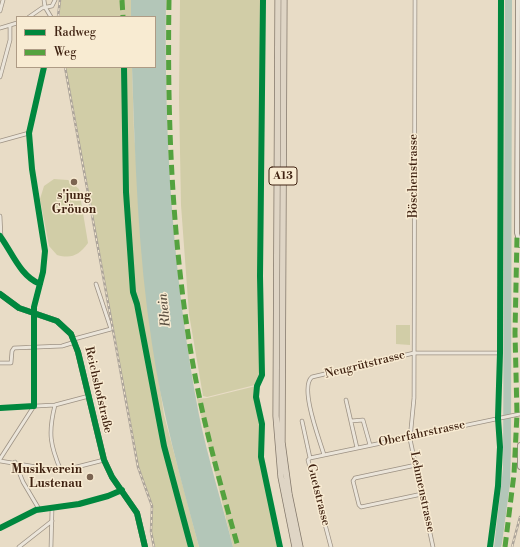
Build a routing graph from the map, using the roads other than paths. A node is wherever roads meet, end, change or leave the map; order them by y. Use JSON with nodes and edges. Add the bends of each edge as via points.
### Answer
{"nodes":[{"id":1,"x":3,"y":0,"type":"edge"},
{"id":2,"x":44,"y":0,"type":"edge"},
{"id":3,"x":55,"y":0,"type":"edge"},
{"id":4,"x":278,"y":0,"type":"edge"},
{"id":5,"x":284,"y":0,"type":"edge"},
{"id":6,"x":415,"y":0,"type":"edge"},
{"id":7,"x":518,"y":0,"type":"edge"},
{"id":8,"x":45,"y":7,"type":"junction"},
{"id":9,"x":0,"y":11,"type":"edge"},
{"id":10,"x":31,"y":16,"type":"edge"},
{"id":11,"x":50,"y":16,"type":"edge"},
{"id":12,"x":16,"y":23,"type":"edge"},
{"id":13,"x":10,"y":26,"type":"junction"},
{"id":14,"x":0,"y":28,"type":"edge"},
{"id":15,"x":44,"y":68,"type":"edge"},
{"id":16,"x":0,"y":77,"type":"edge"},
{"id":17,"x":29,"y":134,"type":"junction"},
{"id":18,"x":0,"y":141,"type":"edge"},
{"id":19,"x":0,"y":216,"type":"edge"},
{"id":20,"x":0,"y":237,"type":"edge"},
{"id":21,"x":520,"y":245,"type":"edge"},
{"id":22,"x":40,"y":284,"type":"junction"},
{"id":23,"x":96,"y":284,"type":"dead end"},
{"id":24,"x":0,"y":294,"type":"edge"},
{"id":25,"x":34,"y":312,"type":"junction"},
{"id":26,"x":74,"y":341,"type":"junction"},
{"id":27,"x":34,"y":347,"type":"junction"},
{"id":28,"x":414,"y":353,"type":"junction"},
{"id":29,"x":500,"y":353,"type":"dead end"},
{"id":30,"x":0,"y":363,"type":"edge"},
{"id":31,"x":88,"y":396,"type":"junction"},
{"id":32,"x":346,"y":400,"type":"dead end"},
{"id":33,"x":55,"y":405,"type":"junction"},
{"id":34,"x":34,"y":406,"type":"junction"},
{"id":35,"x":0,"y":408,"type":"edge"},
{"id":36,"x":520,"y":414,"type":"edge"},
{"id":37,"x":302,"y":421,"type":"dead end"},
{"id":38,"x":351,"y":421,"type":"junction"},
{"id":39,"x":411,"y":436,"type":"junction"},
{"id":40,"x":370,"y":445,"type":"junction"},
{"id":41,"x":520,"y":445,"type":"edge"},
{"id":42,"x":357,"y":448,"type":"junction"},
{"id":43,"x":324,"y":455,"type":"junction"},
{"id":44,"x":310,"y":458,"type":"junction"},
{"id":45,"x":0,"y":460,"type":"edge"},
{"id":46,"x":104,"y":460,"type":"junction"},
{"id":47,"x":15,"y":462,"type":"junction"},
{"id":48,"x":416,"y":465,"type":"junction"},
{"id":49,"x":520,"y":467,"type":"edge"},
{"id":50,"x":61,"y":471,"type":"junction"},
{"id":51,"x":122,"y":490,"type":"junction"},
{"id":52,"x":422,"y":494,"type":"junction"},
{"id":53,"x":39,"y":509,"type":"junction"},
{"id":54,"x":52,"y":509,"type":"junction"},
{"id":55,"x":52,"y":521,"type":"junction"},
{"id":56,"x":0,"y":528,"type":"edge"},
{"id":57,"x":19,"y":547,"type":"edge"},
{"id":58,"x":51,"y":547,"type":"edge"},
{"id":59,"x":145,"y":547,"type":"edge"},
{"id":60,"x":295,"y":547,"type":"edge"},
{"id":61,"x":300,"y":547,"type":"edge"},
{"id":62,"x":331,"y":547,"type":"edge"},
{"id":63,"x":433,"y":547,"type":"edge"}],
"edges":[{"from":1,"to":9,"type":"street"},
{"from":2,"to":8,"type":"street"},
{"from":3,"to":8,"type":"street","via":[[52,6]]},
{"from":4,"to":60,"type":"highway","number":"A13","via":[[276,416],[281,477]]},
{"from":5,"to":61,"type":"highway","number":"A13","via":[[282,436],[289,494]]},
{"from":6,"to":28,"type":"street","name":"Böschenstrasse"},
{"from":7,"to":21,"type":"street","via":[[517,233]]},
{"from":8,"to":10,"type":"street"},
{"from":8,"to":11,"type":"street"},
{"from":12,"to":13,"type":"street"},
{"from":13,"to":14,"type":"street"},
{"from":13,"to":16,"type":"street","via":[[10,40]]},
{"from":15,"to":17,"type":"street"},
{"from":17,"to":18,"type":"street"},
{"from":17,"to":22,"type":"street","via":[[44,246]]},
{"from":19,"to":20,"type":"street"},
{"from":20,"to":22,"type":"street","via":[[17,264],[33,281]]},
{"from":22,"to":25,"type":"street"},
{"from":23,"to":26,"type":"street","name":"Reichshofstraße","via":[[111,329]]},
{"from":24,"to":25,"type":"main road","name":"Reichshofstraße","via":[[19,308]]},
{"from":25,"to":26,"type":"main road","name":"Reichshofstraße","via":[[57,321],[66,328]]},
{"from":25,"to":27,"type":"street"},
{"from":26,"to":27,"type":"street","via":[[62,346]]},
{"from":26,"to":31,"type":"main road","name":"Reichshofstraße"},
{"from":27,"to":30,"type":"street","via":[[12,349],[11,363]]},
{"from":27,"to":34,"type":"street"},
{"from":28,"to":29,"type":"street","name":"Neugrütstrasse"},
{"from":28,"to":39,"type":"street","name":"Böschenstrasse"},
{"from":28,"to":43,"type":"street","name":"Neugrütstrasse","via":[[309,380],[309,404]]},
{"from":31,"to":33,"type":"street"},
{"from":31,"to":46,"type":"main road","name":"Reichshofstraße"},
{"from":32,"to":38,"type":"street"},
{"from":33,"to":34,"type":"street"},
{"from":33,"to":50,"type":"street","via":[[50,427],[55,460]]},
{"from":34,"to":35,"type":"street"},
{"from":34,"to":45,"type":"street"},
{"from":36,"to":39,"type":"street","name":"Oberfahrstrasse"},
{"from":37,"to":44,"type":"street"},
{"from":38,"to":40,"type":"street","via":[[364,420]]},
{"from":38,"to":42,"type":"street"},
{"from":39,"to":40,"type":"street","name":"Oberfahrstrasse"},
{"from":39,"to":48,"type":"street","name":"Lehmenstrasse"},
{"from":40,"to":42,"type":"street","name":"Oberfahrstrasse"},
{"from":41,"to":49,"type":"street"},
{"from":42,"to":43,"type":"street","name":"Oberfahrstrasse"},
{"from":43,"to":44,"type":"street","name":"Guetstrasse"},
{"from":44,"to":62,"type":"street","name":"Guetstrasse"},
{"from":45,"to":47,"type":"street"},
{"from":46,"to":50,"type":"street"},
{"from":46,"to":51,"type":"main road","name":"Reichshofstraße"},
{"from":47,"to":50,"type":"street"},
{"from":47,"to":53,"type":"street"},
{"from":48,"to":52,"type":"street","name":"Lehmenstrasse"},
{"from":48,"to":52,"type":"street","via":[[355,478],[353,481],[361,507]]},
{"from":51,"to":54,"type":"street","via":[[98,499]]},
{"from":51,"to":59,"type":"main road","name":"Reichshofstraße","via":[[136,513]]},
{"from":52,"to":63,"type":"street","name":"Lehmenstrasse"},
{"from":53,"to":54,"type":"street"},
{"from":53,"to":56,"type":"street"},
{"from":54,"to":55,"type":"street"},
{"from":55,"to":57,"type":"street"},
{"from":55,"to":58,"type":"street"}]}
